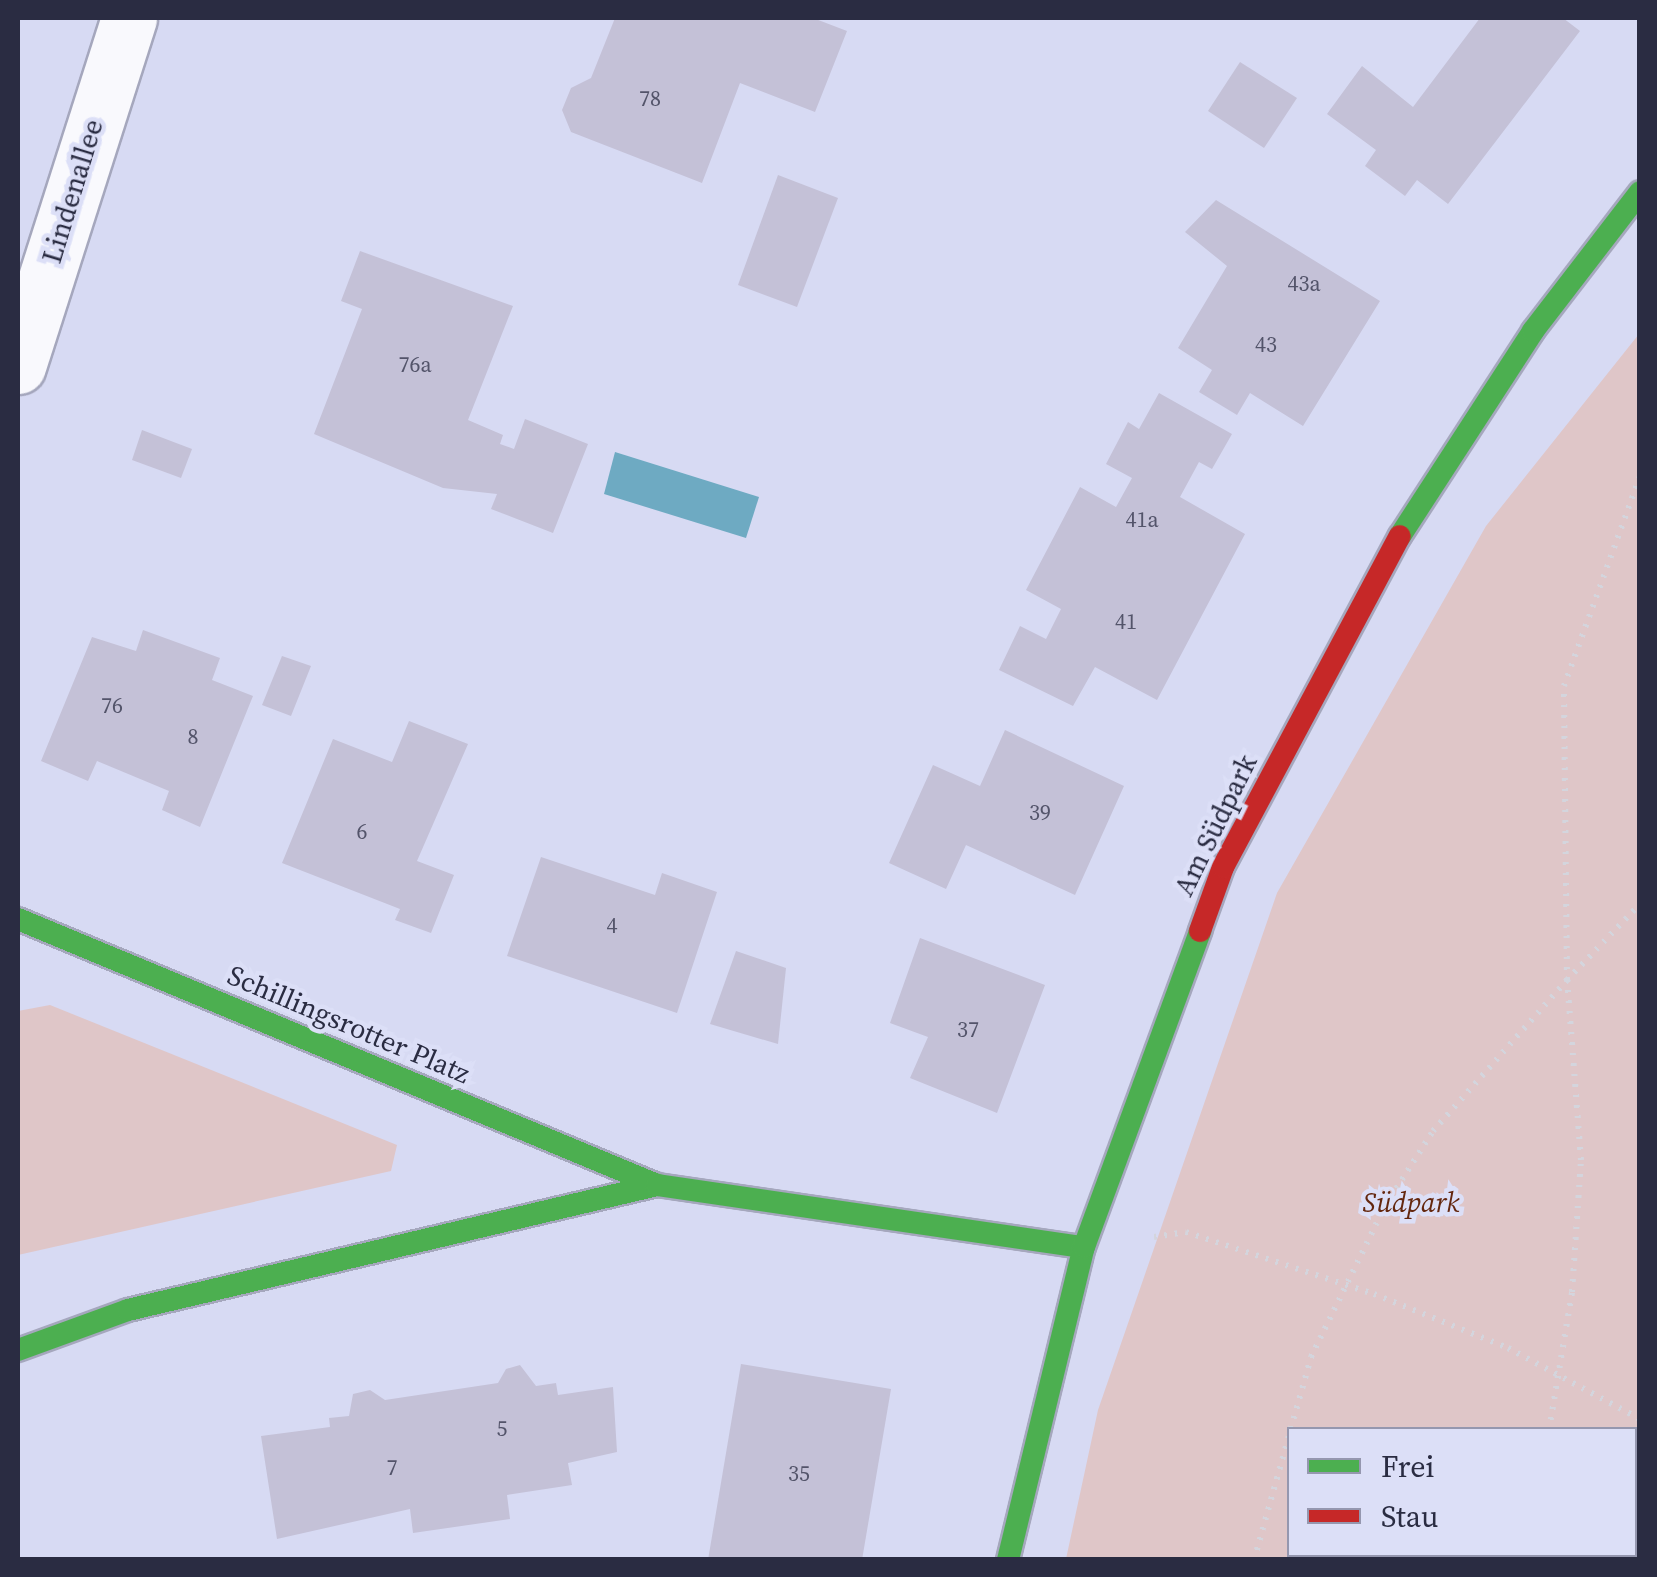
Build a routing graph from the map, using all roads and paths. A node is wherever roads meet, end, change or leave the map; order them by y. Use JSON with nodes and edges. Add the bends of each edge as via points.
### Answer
{"nodes":[{"id":1,"x":129,"y":18,"type":"edge"},
{"id":2,"x":1640,"y":192,"type":"edge"},
{"id":3,"x":18,"y":366,"type":"edge"},
{"id":4,"x":1640,"y":476,"type":"edge"},
{"id":5,"x":1640,"y":904,"type":"edge"},
{"id":6,"x":18,"y":918,"type":"edge"},
{"id":7,"x":1567,"y":980,"type":"junction"},
{"id":8,"x":657,"y":1185,"type":"junction"},
{"id":9,"x":1084,"y":1247,"type":"junction"},
{"id":10,"x":1343,"y":1284,"type":"junction"},
{"id":11,"x":18,"y":1350,"type":"edge"},
{"id":12,"x":1561,"y":1376,"type":"junction"},
{"id":13,"x":1640,"y":1418,"type":"edge"},
{"id":14,"x":1549,"y":1427,"type":"edge"},
{"id":15,"x":1008,"y":1560,"type":"edge"},
{"id":16,"x":1254,"y":1560,"type":"edge"}],
"edges":[{"from":1,"to":3,"type":"street","name":"Lindenallee"},
{"from":2,"to":9,"type":"street","name":"Am Südpark","via":[[1532,330],[1386,558],[1232,850]]},
{"from":4,"to":7,"type":"path","via":[[1564,686]]},
{"from":5,"to":7,"type":"path"},
{"from":6,"to":8,"type":"street","name":"Schillingsrotter Platz"},
{"from":7,"to":10,"type":"path","via":[[1433,1132]]},
{"from":7,"to":12,"type":"path","via":[[1581,1160]]},
{"from":8,"to":9,"type":"street","name":"Schillingsrotter Platz"},
{"from":8,"to":11,"type":"street","name":"Schillingsrotter Platz","via":[[128,1310]]},
{"from":9,"to":10,"type":"path","via":[[1186,1232]]},
{"from":9,"to":15,"type":"street","name":"Am Südpark"},
{"from":10,"to":12,"type":"path"},
{"from":10,"to":16,"type":"path","via":[[1284,1432]]},
{"from":12,"to":13,"type":"path"},
{"from":12,"to":14,"type":"path"}]}
